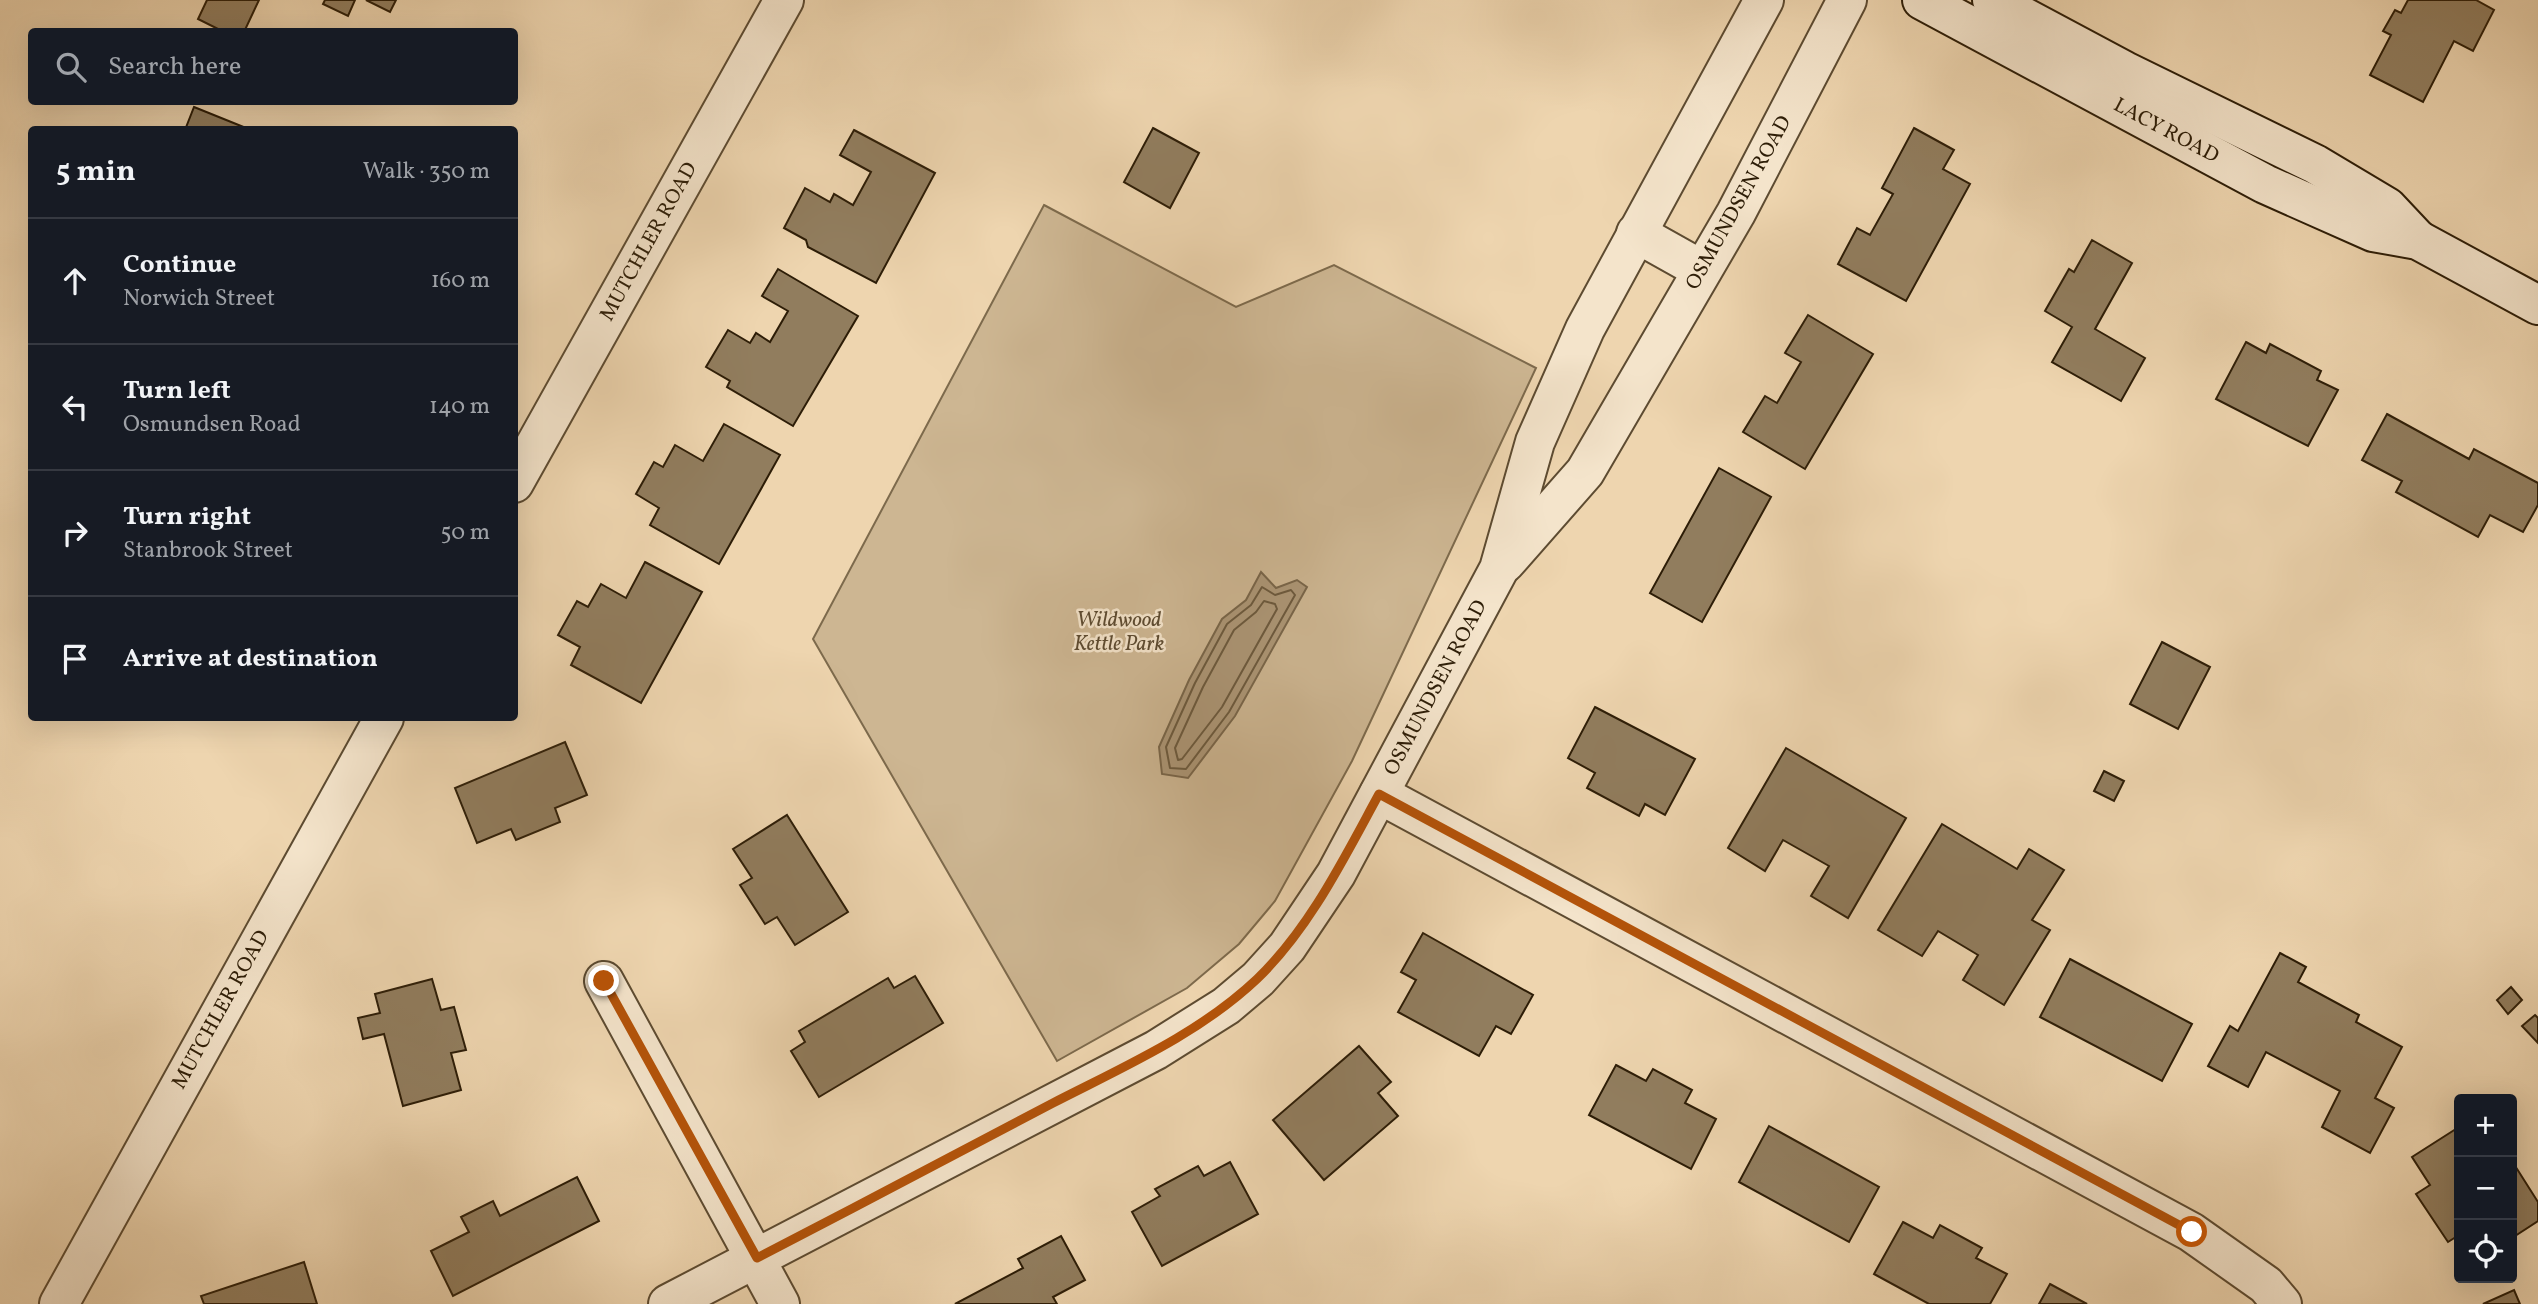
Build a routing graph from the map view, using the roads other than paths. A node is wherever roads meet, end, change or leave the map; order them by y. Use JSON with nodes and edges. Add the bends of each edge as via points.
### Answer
{"nodes":[{"id":1,"x":784,"y":0,"type":"edge"},
{"id":2,"x":1764,"y":0,"type":"edge"},
{"id":3,"x":1847,"y":0,"type":"edge"},
{"id":4,"x":1922,"y":0,"type":"edge"},
{"id":5,"x":1992,"y":0,"type":"edge"},
{"id":6,"x":1636,"y":233,"type":"junction"},
{"id":7,"x":2418,"y":240,"type":"junction"},
{"id":8,"x":1702,"y":270,"type":"junction"},
{"id":9,"x":2538,"y":305,"type":"edge"},
{"id":10,"x":518,"y":477,"type":"edge"},
{"id":11,"x":1499,"y":569,"type":"junction"},
{"id":12,"x":382,"y":721,"type":"edge"},
{"id":13,"x":1379,"y":794,"type":"junction"},
{"id":14,"x":604,"y":981,"type":"dead end"},
{"id":15,"x":757,"y":1258,"type":"junction"},
{"id":16,"x":59,"y":1304,"type":"edge"},
{"id":17,"x":668,"y":1304,"type":"edge"},
{"id":18,"x":780,"y":1304,"type":"edge"},
{"id":19,"x":2282,"y":1304,"type":"edge"}],
"edges":[{"from":1,"to":10,"type":"street","name":"MUTCHLER ROAD"},
{"from":2,"to":6,"type":"street","name":"OSMUNDSEN ROAD"},
{"from":3,"to":8,"type":"street","name":"OSMUNDSEN ROAD"},
{"from":4,"to":7,"type":"street","name":"LACY ROAD","via":[[2265,184],[2373,232]]},
{"from":5,"to":7,"type":"street","name":"LACY ROAD","via":[[2315,164],[2387,207]]},
{"from":6,"to":8,"type":"street"},
{"from":6,"to":11,"type":"street","name":"OSMUNDSEN ROAD","via":[[1585,329],[1535,442]]},
{"from":7,"to":9,"type":"street","name":"LACY ROAD"},
{"from":8,"to":11,"type":"street","name":"OSMUNDSEN ROAD","via":[[1585,472]]},
{"from":11,"to":13,"type":"street","name":"OSMUNDSEN ROAD"},
{"from":12,"to":16,"type":"street","name":"MUTCHLER ROAD"},
{"from":13,"to":15,"type":"street","name":"OSMUNDSEN ROAD","via":[[1336,874],[1287,947],[1226,1006],[1156,1050]]},
{"from":13,"to":19,"type":"street","via":[[2192,1232],[2266,1285]]},
{"from":14,"to":15,"type":"street"},
{"from":15,"to":17,"type":"street","name":"OSMUNDSEN ROAD"},
{"from":15,"to":18,"type":"street"}]}
